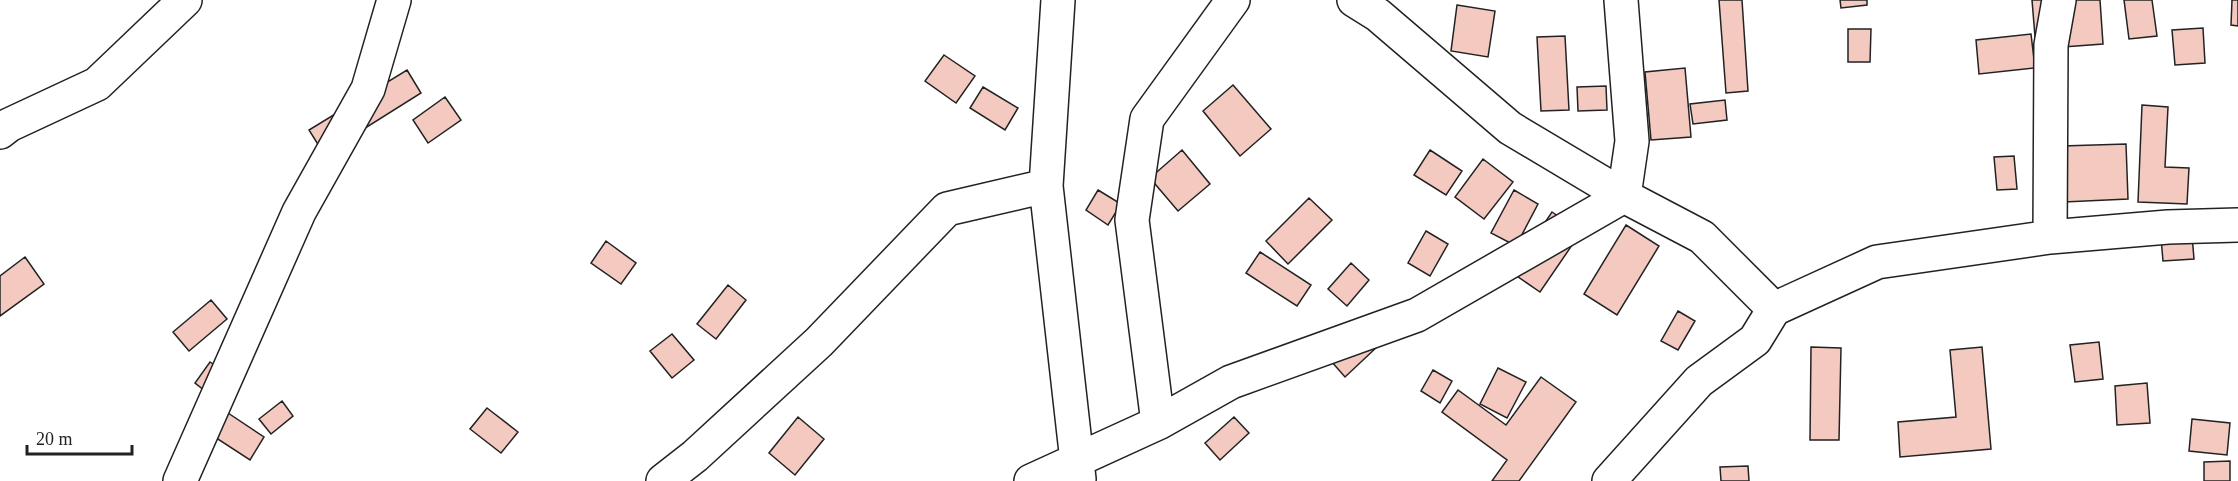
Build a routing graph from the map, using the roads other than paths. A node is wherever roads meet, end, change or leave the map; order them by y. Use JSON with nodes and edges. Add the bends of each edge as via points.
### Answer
{"nodes":[{"id":1,"x":185,"y":0,"type":"edge"},
{"id":2,"x":394,"y":0,"type":"edge"},
{"id":3,"x":1058,"y":0,"type":"edge"},
{"id":4,"x":1233,"y":0,"type":"edge"},
{"id":5,"x":1354,"y":0,"type":"edge"},
{"id":6,"x":1621,"y":0,"type":"edge"},
{"id":7,"x":2059,"y":0,"type":"edge"},
{"id":8,"x":0,"y":132,"type":"edge"},
{"id":9,"x":1046,"y":186,"type":"junction"},
{"id":10,"x":1624,"y":196,"type":"junction"},
{"id":11,"x":2238,"y":225,"type":"edge"},
{"id":12,"x":2050,"y":237,"type":"junction"},
{"id":13,"x":1774,"y":309,"type":"junction"},
{"id":14,"x":1158,"y":423,"type":"junction"},
{"id":15,"x":1078,"y":470,"type":"edge"},
{"id":16,"x":180,"y":481,"type":"edge"},
{"id":17,"x":663,"y":481,"type":"edge"},
{"id":18,"x":1031,"y":481,"type":"edge"},
{"id":19,"x":1609,"y":481,"type":"edge"}],
"edges":[{"from":1,"to":8,"type":"street","via":[[97,84]]},
{"from":2,"to":16,"type":"street","via":[[368,89],[299,212]]},
{"from":3,"to":9,"type":"street"},
{"from":4,"to":14,"type":"street","via":[[1147,119],[1132,220]]},
{"from":5,"to":10,"type":"street","via":[[1378,15],[1510,128]]},
{"from":6,"to":10,"type":"street","via":[[1632,141]]},
{"from":7,"to":12,"type":"street","via":[[2051,45]]},
{"from":9,"to":15,"type":"street"},
{"from":9,"to":17,"type":"street","via":[[947,209],[819,342]]},
{"from":10,"to":13,"type":"street","via":[[1702,237]]},
{"from":10,"to":14,"type":"street","via":[[1417,315],[1231,382]]},
{"from":11,"to":12,"type":"street","via":[[2168,226]]},
{"from":12,"to":13,"type":"street","via":[[1877,262]]},
{"from":13,"to":19,"type":"street","via":[[1755,340],[1699,381]]},
{"from":14,"to":15,"type":"street"},
{"from":15,"to":18,"type":"street"}]}
